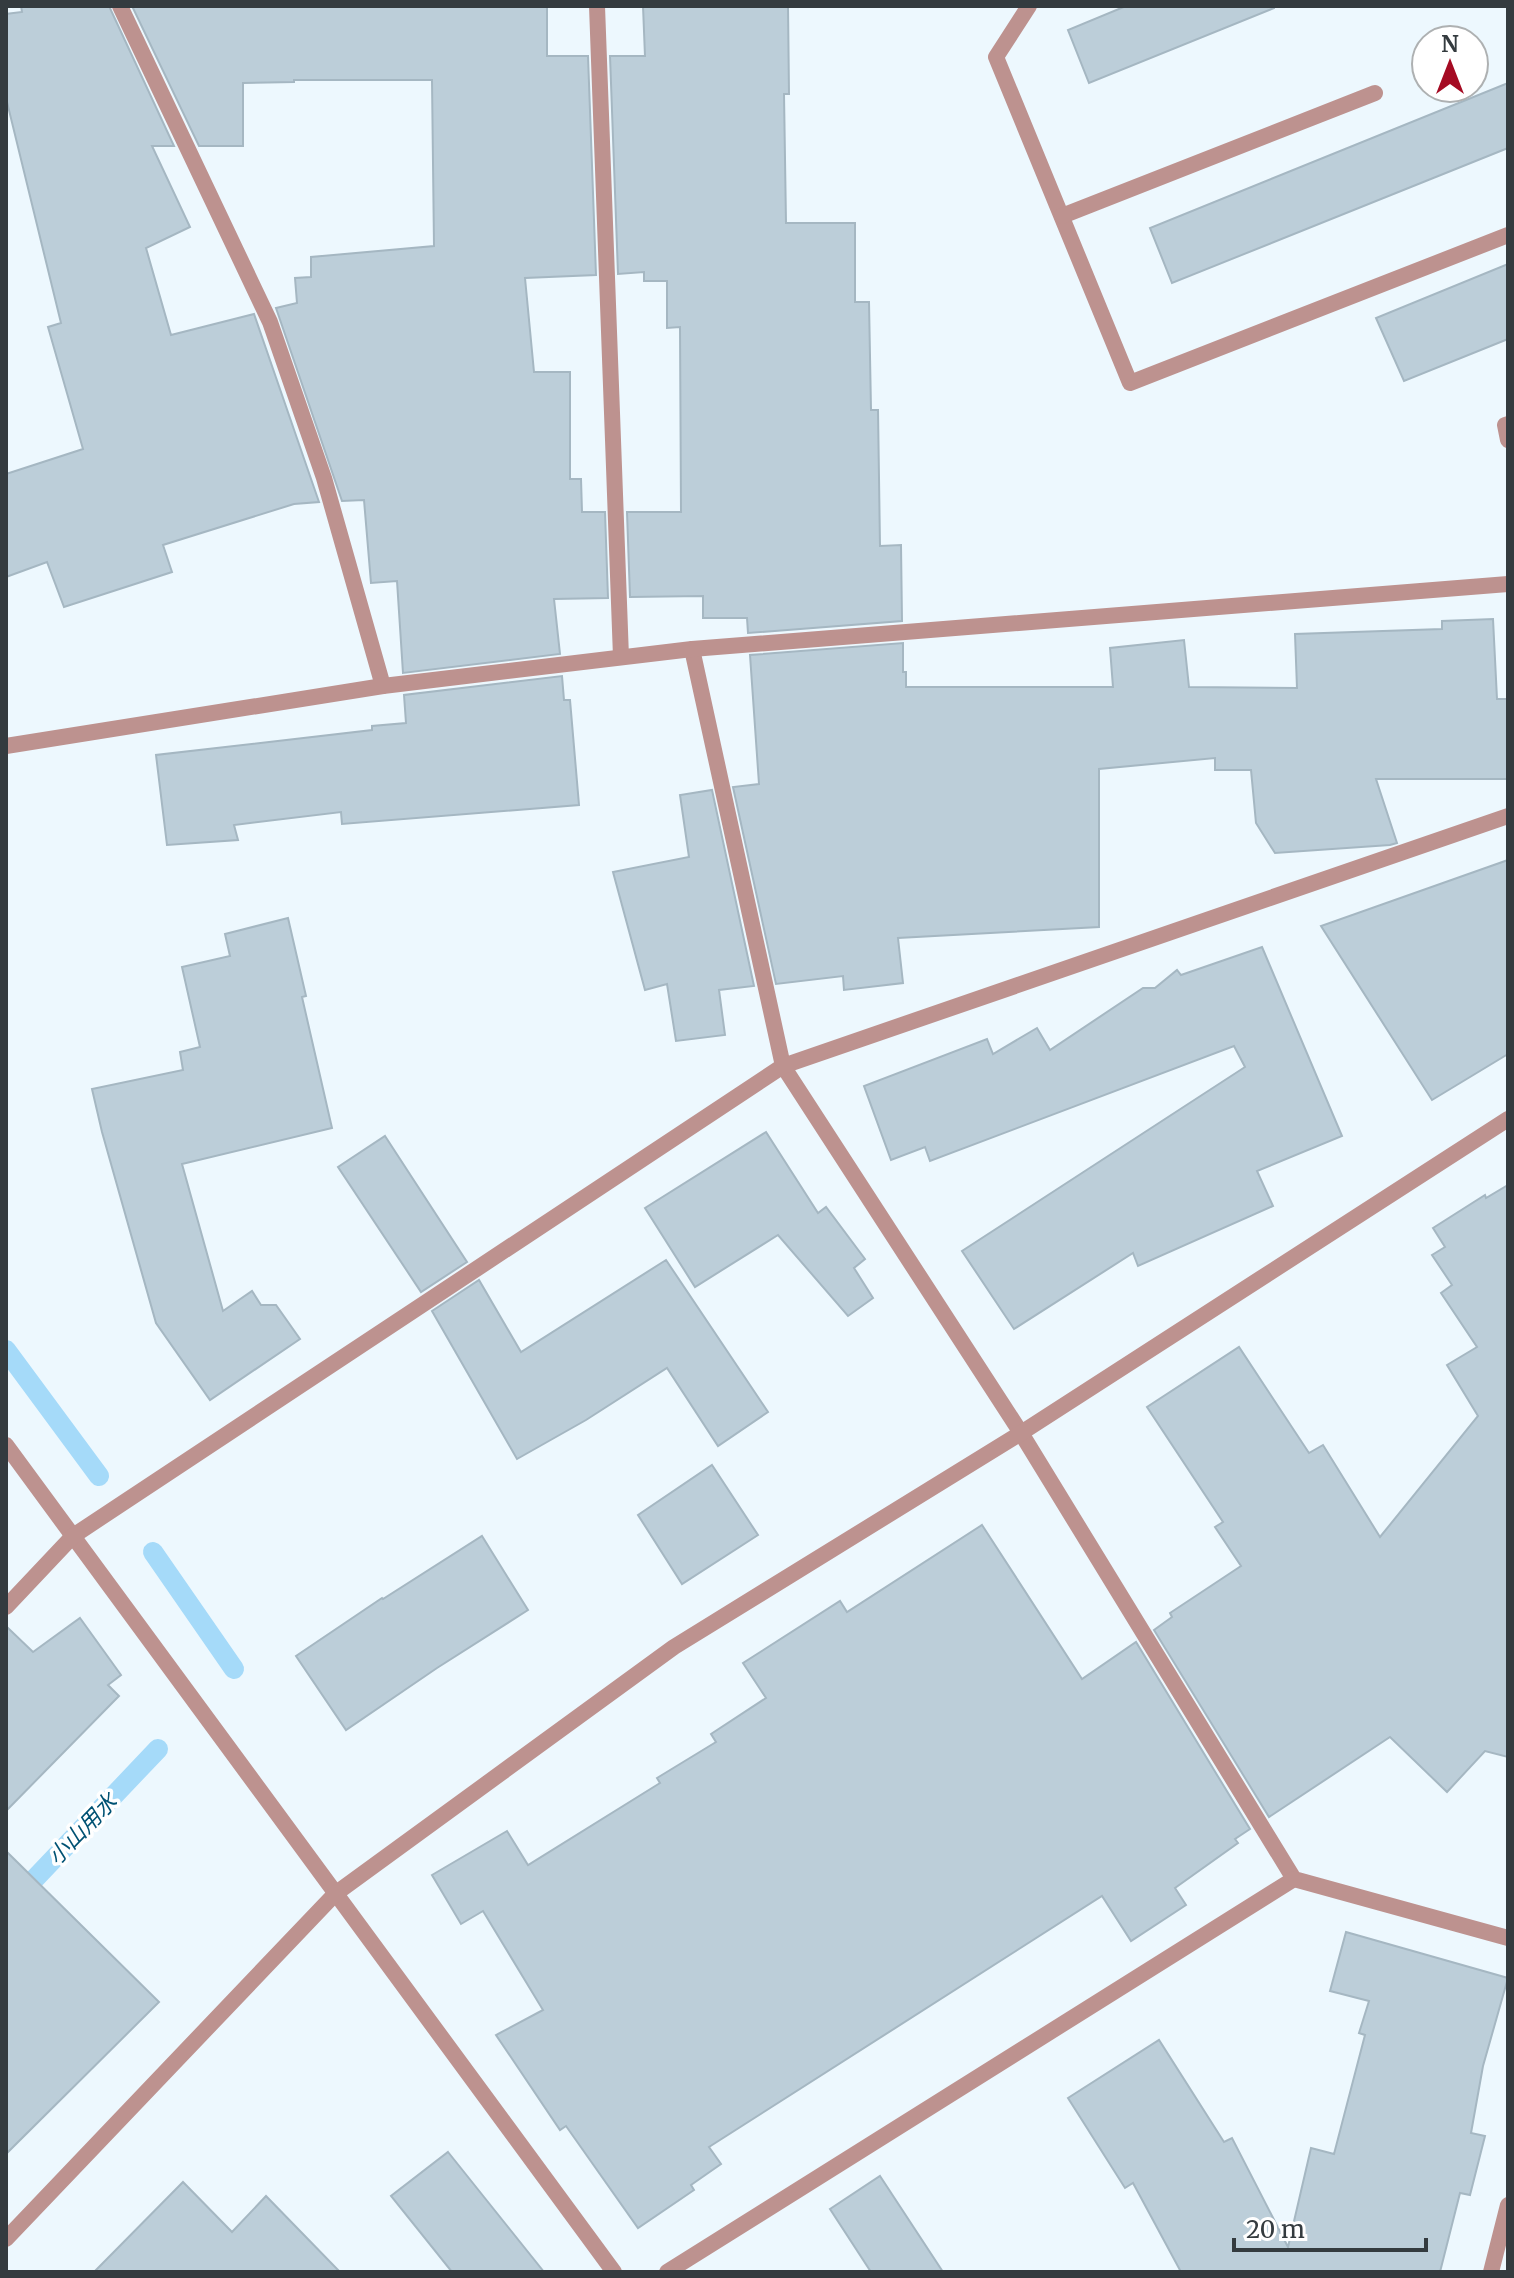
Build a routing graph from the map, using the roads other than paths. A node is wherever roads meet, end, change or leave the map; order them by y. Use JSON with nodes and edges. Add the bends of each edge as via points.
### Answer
{"nodes":[{"id":1,"x":120,"y":6,"type":"edge"},
{"id":2,"x":597,"y":6,"type":"edge"},
{"id":3,"x":1029,"y":6,"type":"edge"},
{"id":4,"x":1375,"y":93,"type":"dead end"},
{"id":5,"x":1062,"y":216,"type":"junction"},
{"id":6,"x":1508,"y":235,"type":"edge"},
{"id":7,"x":1508,"y":424,"type":"edge"},
{"id":8,"x":1508,"y":440,"type":"edge"},
{"id":9,"x":1508,"y":584,"type":"edge"},
{"id":10,"x":692,"y":649,"type":"junction"},
{"id":11,"x":621,"y":657,"type":"junction"},
{"id":12,"x":383,"y":686,"type":"junction"},
{"id":13,"x":6,"y":746,"type":"edge"},
{"id":14,"x":1508,"y":816,"type":"edge"},
{"id":15,"x":783,"y":1066,"type":"junction"},
{"id":16,"x":1508,"y":1119,"type":"edge"},
{"id":17,"x":1021,"y":1433,"type":"junction"},
{"id":18,"x":6,"y":1445,"type":"edge"},
{"id":19,"x":73,"y":1536,"type":"junction"},
{"id":20,"x":6,"y":1607,"type":"edge"},
{"id":21,"x":1294,"y":1879,"type":"junction"},
{"id":22,"x":335,"y":1894,"type":"junction"},
{"id":23,"x":1508,"y":1938,"type":"edge"},
{"id":24,"x":1508,"y":2205,"type":"edge"},
{"id":25,"x":6,"y":2239,"type":"edge"},
{"id":26,"x":614,"y":2272,"type":"edge"},
{"id":27,"x":667,"y":2272,"type":"edge"},
{"id":28,"x":1491,"y":2272,"type":"edge"}],
"edges":[{"from":1,"to":12,"type":"street","via":[[270,322],[324,478]]},
{"from":2,"to":11,"type":"street"},
{"from":3,"to":5,"type":"street","via":[[996,57]]},
{"from":4,"to":5,"type":"street"},
{"from":5,"to":6,"type":"street","via":[[1130,383]]},
{"from":7,"to":8,"type":"street"},
{"from":9,"to":10,"type":"street"},
{"from":10,"to":11,"type":"street"},
{"from":10,"to":15,"type":"street"},
{"from":11,"to":12,"type":"street"},
{"from":12,"to":13,"type":"street"},
{"from":14,"to":15,"type":"street"},
{"from":15,"to":17,"type":"street"},
{"from":15,"to":19,"type":"street"},
{"from":16,"to":17,"type":"street"},
{"from":17,"to":21,"type":"street"},
{"from":17,"to":22,"type":"street","via":[[674,1647]]},
{"from":18,"to":19,"type":"street"},
{"from":19,"to":20,"type":"street"},
{"from":19,"to":22,"type":"street"},
{"from":21,"to":23,"type":"street"},
{"from":21,"to":27,"type":"street"},
{"from":22,"to":25,"type":"street"},
{"from":22,"to":26,"type":"street"},
{"from":24,"to":28,"type":"street"}]}
